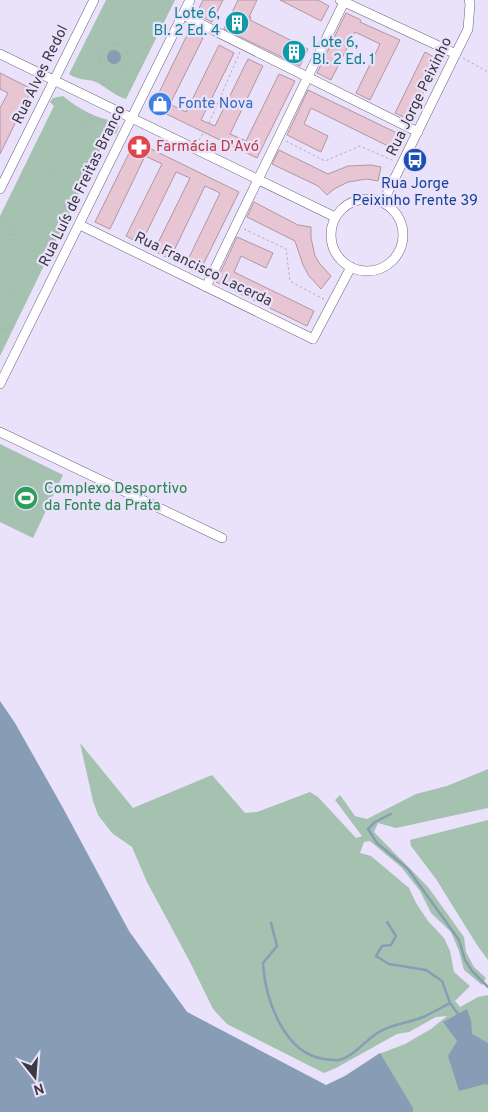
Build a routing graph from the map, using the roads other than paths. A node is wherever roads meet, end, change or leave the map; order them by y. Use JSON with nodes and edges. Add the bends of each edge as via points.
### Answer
{"nodes":[{"id":1,"x":94,"y":0,"type":"edge"},
{"id":2,"x":190,"y":0,"type":"edge"},
{"id":3,"x":469,"y":0,"type":"edge"},
{"id":4,"x":343,"y":1,"type":"edge"},
{"id":5,"x":183,"y":15,"type":"junction"},
{"id":6,"x":0,"y":54,"type":"edge"},
{"id":7,"x":456,"y":54,"type":"junction"},
{"id":8,"x":308,"y":77,"type":"junction"},
{"id":9,"x":54,"y":80,"type":"junction"},
{"id":10,"x":132,"y":118,"type":"junction"},
{"id":11,"x":418,"y":132,"type":"junction"},
{"id":12,"x":259,"y":180,"type":"junction"},
{"id":13,"x":0,"y":189,"type":"edge"},
{"id":14,"x":383,"y":202,"type":"junction"},
{"id":15,"x":335,"y":217,"type":"junction"},
{"id":16,"x":80,"y":226,"type":"junction"},
{"id":17,"x":351,"y":267,"type":"junction"},
{"id":18,"x":206,"y":287,"type":"junction"},
{"id":19,"x":0,"y":384,"type":"edge"},
{"id":20,"x":0,"y":432,"type":"edge"},
{"id":21,"x":222,"y":538,"type":"dead end"}],
"edges":[{"from":1,"to":9,"type":"street","name":"Rua Alves Redol"},
{"from":2,"to":5,"type":"street","name":"Rua Luís de Freitas Branco"},
{"from":3,"to":7,"type":"street","name":"Rua Jorge Peixinho","via":[[468,29]]},
{"from":4,"to":7,"type":"street"},
{"from":4,"to":8,"type":"street"},
{"from":5,"to":8,"type":"street"},
{"from":5,"to":10,"type":"street","name":"Rua Luís de Freitas Branco"},
{"from":6,"to":9,"type":"street"},
{"from":7,"to":11,"type":"street","name":"Rua Jorge Peixinho"},
{"from":8,"to":11,"type":"street"},
{"from":8,"to":12,"type":"street"},
{"from":9,"to":10,"type":"street"},
{"from":9,"to":13,"type":"street","name":"Rua Alves Redol"},
{"from":10,"to":12,"type":"street"},
{"from":10,"to":16,"type":"street","name":"Rua Luís de Freitas Branco"},
{"from":11,"to":14,"type":"street","name":"Rua Jorge Peixinho"},
{"from":12,"to":15,"type":"street"},
{"from":12,"to":18,"type":"street"},
{"from":14,"to":15,"type":"street","via":[[356,200],[342,208]]},
{"from":14,"to":17,"type":"street","via":[[400,220],[402,245],[387,265],[363,271]]},
{"from":15,"to":17,"type":"street","via":[[331,228],[332,246],[341,261]]},
{"from":16,"to":18,"type":"street","name":"Rua Francisco Lacerda"},
{"from":16,"to":19,"type":"street","name":"Rua Luís de Freitas Branco"},
{"from":17,"to":18,"type":"street","name":"Rua Francisco Lacerda","via":[[314,339]]},
{"from":20,"to":21,"type":"street"}]}
